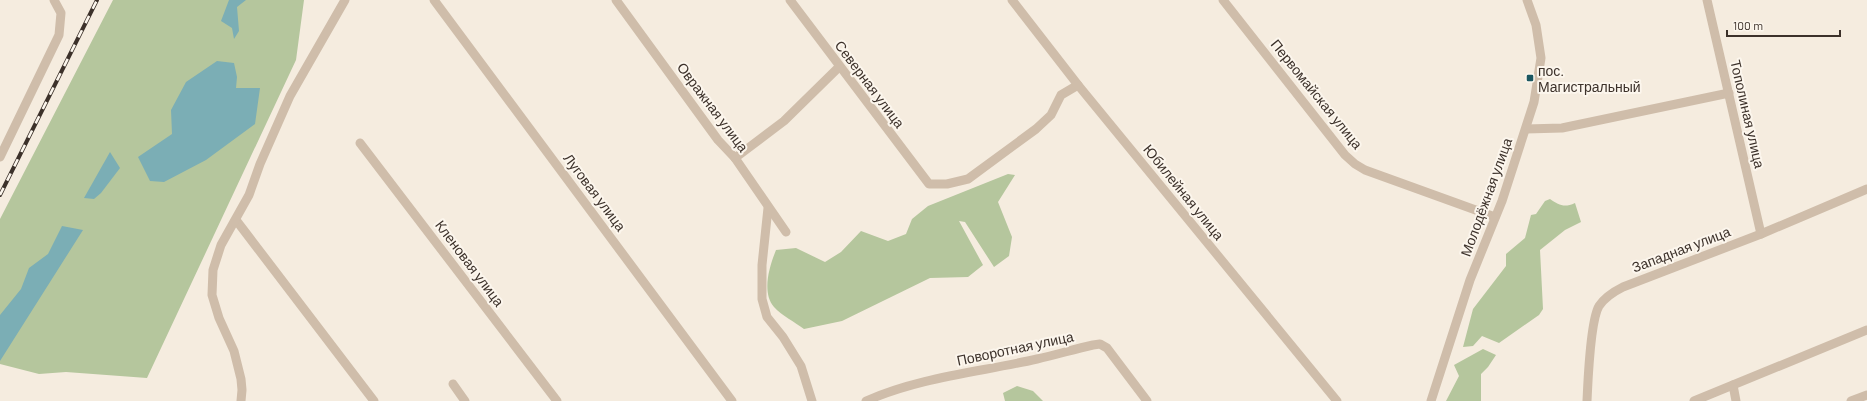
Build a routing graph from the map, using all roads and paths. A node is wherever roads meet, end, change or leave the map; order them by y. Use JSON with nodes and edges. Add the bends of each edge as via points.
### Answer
{"nodes":[{"id":1,"x":54,"y":0,"type":"edge"},
{"id":2,"x":345,"y":0,"type":"edge"},
{"id":3,"x":434,"y":0,"type":"edge"},
{"id":4,"x":616,"y":0,"type":"edge"},
{"id":5,"x":790,"y":0,"type":"edge"},
{"id":6,"x":1012,"y":0,"type":"edge"},
{"id":7,"x":1223,"y":0,"type":"edge"},
{"id":8,"x":1527,"y":0,"type":"edge"},
{"id":9,"x":1707,"y":0,"type":"edge"},
{"id":10,"x":839,"y":67,"type":"junction"},
{"id":11,"x":1078,"y":85,"type":"junction"},
{"id":12,"x":1728,"y":93,"type":"junction"},
{"id":13,"x":1526,"y":129,"type":"junction"},
{"id":14,"x":360,"y":143,"type":"dead end"},
{"id":15,"x":0,"y":157,"type":"edge"},
{"id":16,"x":735,"y":158,"type":"junction"},
{"id":17,"x":1867,"y":189,"type":"edge"},
{"id":18,"x":768,"y":208,"type":"junction"},
{"id":19,"x":1495,"y":217,"type":"junction"},
{"id":20,"x":236,"y":220,"type":"junction"},
{"id":21,"x":786,"y":232,"type":"dead end"},
{"id":22,"x":1761,"y":234,"type":"junction"},
{"id":23,"x":1867,"y":330,"type":"edge"},
{"id":24,"x":453,"y":384,"type":"dead end"},
{"id":25,"x":1733,"y":385,"type":"junction"},
{"id":26,"x":1867,"y":395,"type":"edge"},
{"id":27,"x":241,"y":401,"type":"edge"},
{"id":28,"x":374,"y":401,"type":"edge"},
{"id":29,"x":465,"y":401,"type":"edge"},
{"id":30,"x":557,"y":401,"type":"edge"},
{"id":31,"x":732,"y":401,"type":"edge"},
{"id":32,"x":812,"y":401,"type":"edge"},
{"id":33,"x":866,"y":401,"type":"edge"},
{"id":34,"x":1147,"y":401,"type":"edge"},
{"id":35,"x":1337,"y":401,"type":"edge"},
{"id":36,"x":1431,"y":401,"type":"edge"},
{"id":37,"x":1587,"y":401,"type":"edge"},
{"id":38,"x":1694,"y":401,"type":"edge"},
{"id":39,"x":1736,"y":401,"type":"edge"},
{"id":40,"x":1851,"y":401,"type":"edge"}],
"edges":[{"from":1,"to":15,"type":"street","via":[[61,13],[60,35]]},
{"from":2,"to":20,"type":"street","via":[[290,96],[260,164],[250,195]]},
{"from":3,"to":31,"type":"street","name":"Луговая улица"},
{"from":4,"to":16,"type":"street","name":"Овражная улица","via":[[718,140]]},
{"from":5,"to":10,"type":"street","name":"Северная улица"},
{"from":6,"to":11,"type":"street","name":"Юбилейная улица"},
{"from":7,"to":19,"type":"street","name":"Первомайская улица","via":[[1355,164]]},
{"from":8,"to":13,"type":"street","name":"Молодёжная улица","via":[[1536,25],[1541,58],[1536,94]]},
{"from":9,"to":12,"type":"street","name":"Тополиная улица"},
{"from":10,"to":11,"type":"street","name":"Северная улица","via":[[929,184],[947,184],[968,179],[1036,129],[1051,116],[1060,95]]},
{"from":10,"to":16,"type":"street","via":[[784,121]]},
{"from":11,"to":35,"type":"street","name":"Юбилейная улица"},
{"from":12,"to":13,"type":"street","via":[[1562,128]]},
{"from":12,"to":22,"type":"street","name":"Тополиная улица"},
{"from":13,"to":19,"type":"street","name":"Молодёжная улица"},
{"from":14,"to":30,"type":"street","name":"Кленовая улица"},
{"from":16,"to":18,"type":"street","name":"Овражная улица"},
{"from":17,"to":22,"type":"street","name":"Западная улица"},
{"from":18,"to":21,"type":"street","name":"Овражная улица"},
{"from":18,"to":32,"type":"street","via":[[762,265],[762,299],[767,317],[784,337],[801,366]]},
{"from":19,"to":36,"type":"street","name":"Молодёжная улица","via":[[1470,280]]},
{"from":20,"to":27,"type":"street","via":[[221,245],[213,270],[212,295],[234,351],[241,379]]},
{"from":20,"to":28,"type":"street"},
{"from":22,"to":37,"type":"street","name":"Западная улица","via":[[1623,287],[1606,297],[1598,308],[1593,327]]},
{"from":23,"to":25,"type":"street"},
{"from":24,"to":29,"type":"street"},
{"from":25,"to":38,"type":"street"},
{"from":25,"to":39,"type":"street"},
{"from":26,"to":40,"type":"street"},
{"from":33,"to":34,"type":"street","name":"Поворотная улица","via":[[882,394],[966,372],[1100,344],[1107,348]]}]}
